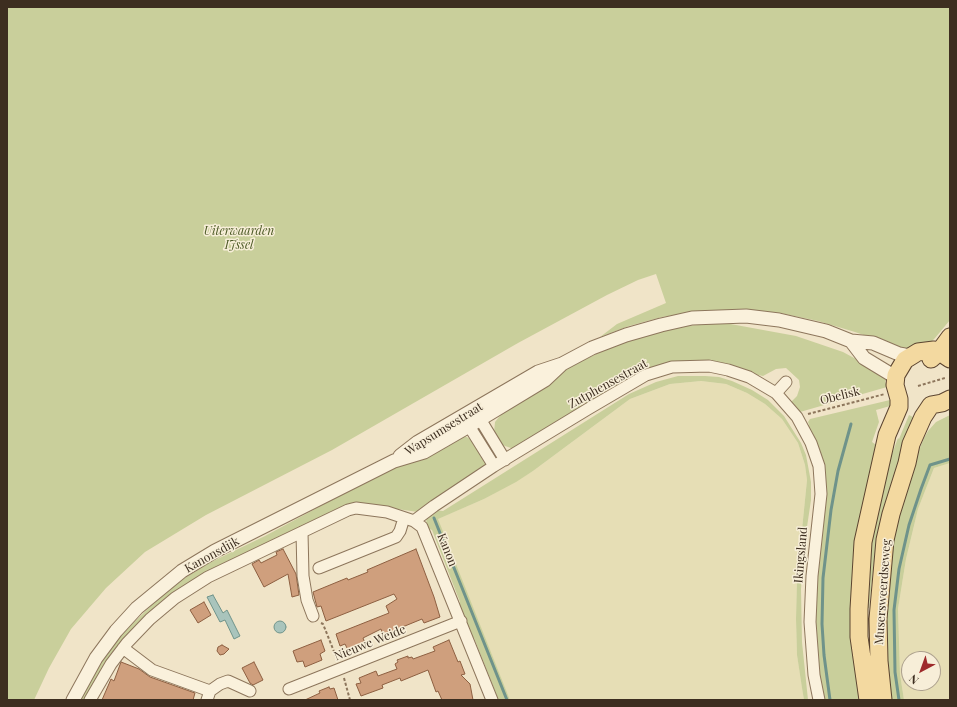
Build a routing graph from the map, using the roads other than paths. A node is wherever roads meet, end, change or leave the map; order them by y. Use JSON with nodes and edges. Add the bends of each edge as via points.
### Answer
{"nodes":[{"id":1,"x":950,"y":326,"type":"edge"},
{"id":2,"x":950,"y":337,"type":"edge"},
{"id":3,"x":851,"y":341,"type":"junction"},
{"id":4,"x":939,"y":354,"type":"edge"},
{"id":5,"x":910,"y":356,"type":"junction"},
{"id":6,"x":562,"y":364,"type":"junction"},
{"id":7,"x":786,"y":382,"type":"dead end"},
{"id":8,"x":902,"y":386,"type":"junction"},
{"id":9,"x":776,"y":393,"type":"junction"},
{"id":10,"x":950,"y":399,"type":"edge"},
{"id":11,"x":468,"y":412,"type":"junction"},
{"id":12,"x":936,"y":412,"type":"edge"},
{"id":13,"x":797,"y":417,"type":"joint"},
{"id":14,"x":480,"y":419,"type":"junction"},
{"id":15,"x":469,"y":426,"type":"junction"},
{"id":16,"x":505,"y":460,"type":"junction"},
{"id":17,"x":394,"y":461,"type":"junction"},
{"id":18,"x":494,"y":466,"type":"junction"},
{"id":19,"x":409,"y":520,"type":"junction"},
{"id":20,"x":302,"y":532,"type":"junction"},
{"id":21,"x":319,"y":568,"type":"dead end"},
{"id":22,"x":313,"y":616,"type":"road end"},
{"id":23,"x":461,"y":621,"type":"junction"},
{"id":24,"x":123,"y":648,"type":"junction"},
{"id":25,"x":289,"y":690,"type":"dead end"},
{"id":26,"x":250,"y":691,"type":"dead end"},
{"id":27,"x":209,"y":696,"type":"edge"},
{"id":28,"x":73,"y":700,"type":"edge"},
{"id":29,"x":90,"y":700,"type":"edge"},
{"id":30,"x":492,"y":700,"type":"edge"},
{"id":31,"x":819,"y":700,"type":"edge"},
{"id":32,"x":868,"y":700,"type":"edge"},
{"id":33,"x":883,"y":700,"type":"edge"}],
"edges":[{"from":1,"to":4,"type":"main road","via":[[938,342]]},
{"from":2,"to":4,"type":"main road"},
{"from":3,"to":5,"type":"street","name":"Wapsumsestraat","via":[[873,343]]},
{"from":3,"to":6,"type":"street","name":"Wapsumsestraat","via":[[826,331],[779,320],[746,316],[699,318],[660,325],[626,335],[592,348]]},
{"from":3,"to":8,"type":"street","via":[[864,358],[892,375]]},
{"from":4,"to":5,"type":"main road","via":[[918,352]]},
{"from":4,"to":8,"type":"main road","via":[[911,366]]},
{"from":5,"to":8,"type":"main road","via":[[905,360]]},
{"from":6,"to":11,"type":"street","name":"Wapsumsestraat","via":[[538,372]]},
{"from":6,"to":14,"type":"street","name":"Wapsumsestraat","via":[[545,380]]},
{"from":7,"to":9,"type":"street"},
{"from":8,"to":12,"type":"main road","via":[[913,405]]},
{"from":8,"to":32,"type":"main road","name":"Musersweerdseweg","via":[[899,407],[887,435],[864,542],[859,637]]},
{"from":9,"to":13,"type":"street","name":"Zutphensestraat"},
{"from":9,"to":16,"type":"street","name":"Zutphensestraat","via":[[749,377],[728,370],[709,366],[672,366],[635,381]]},
{"from":10,"to":12,"type":"main road","via":[[931,405]]},
{"from":11,"to":14,"type":"street"},
{"from":11,"to":15,"type":"street"},
{"from":11,"to":17,"type":"street","name":"Wapsumsestraat","via":[[418,442]]},
{"from":12,"to":33,"type":"main road","name":"Musersweerdseweg","via":[[926,425],[907,462],[885,540],[878,620],[878,661]]},
{"from":13,"to":31,"type":"street","name":"Ikingsland","via":[[816,455],[821,484],[810,622],[814,675]]},
{"from":14,"to":15,"type":"street","name":"Wapsumsestraat"},
{"from":14,"to":16,"type":"street"},
{"from":15,"to":17,"type":"street","name":"Wapsumsestraat","via":[[424,452]]},
{"from":15,"to":18,"type":"street"},
{"from":16,"to":18,"type":"street","name":"Zutphensestraat"},
{"from":17,"to":28,"type":"street","name":"Kanonsdijk","via":[[215,551],[182,571],[137,608],[116,631],[96,658]]},
{"from":18,"to":19,"type":"street","name":"Zutphensestraat"},
{"from":19,"to":20,"type":"street","name":"Kanonsdijk","via":[[387,512],[353,508]]},
{"from":19,"to":21,"type":"street","via":[[396,538]]},
{"from":19,"to":23,"type":"street","name":"Kanon","via":[[425,530]]},
{"from":20,"to":22,"type":"street","via":[[303,576]]},
{"from":20,"to":24,"type":"street","name":"Kanonsdijk","via":[[208,577],[185,591],[150,619]]},
{"from":23,"to":25,"type":"street","name":"Nieuwe Weide"},
{"from":23,"to":30,"type":"street","name":"Kanon"},
{"from":24,"to":27,"type":"street","via":[[152,670]]},
{"from":24,"to":29,"type":"street","name":"Kanonsdijk"},
{"from":26,"to":27,"type":"street","via":[[228,681],[220,684]]}]}
